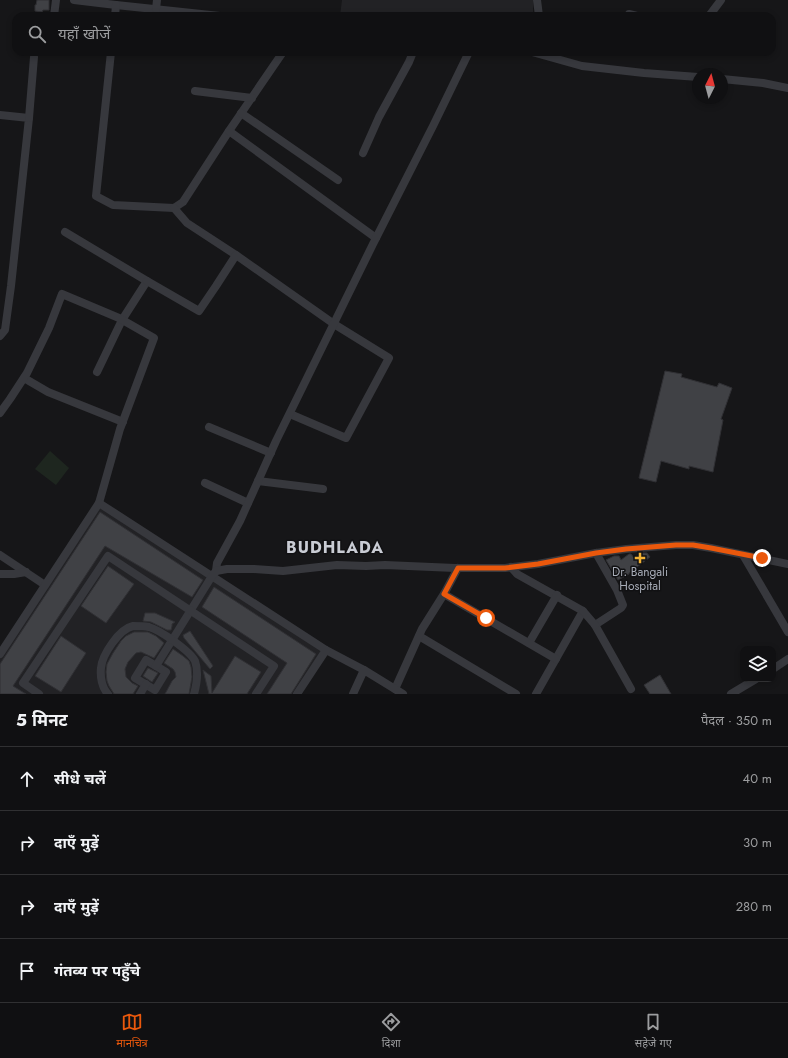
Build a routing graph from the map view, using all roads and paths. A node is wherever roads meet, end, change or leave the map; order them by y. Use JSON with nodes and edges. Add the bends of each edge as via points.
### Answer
{"nodes":[{"id":1,"x":56,"y":0,"type":"edge"},
{"id":2,"x":78,"y":0,"type":"edge"},
{"id":3,"x":157,"y":0,"type":"edge"},
{"id":4,"x":537,"y":0,"type":"edge"},
{"id":5,"x":721,"y":0,"type":"edge"},
{"id":6,"x":126,"y":3,"type":"edge"},
{"id":7,"x":116,"y":6,"type":"junction"},
{"id":8,"x":156,"y":9,"type":"junction"},
{"id":9,"x":54,"y":12,"type":"edge"},
{"id":10,"x":115,"y":12,"type":"edge"},
{"id":11,"x":183,"y":12,"type":"edge"},
{"id":12,"x":538,"y":12,"type":"edge"},
{"id":13,"x":713,"y":12,"type":"edge"},
{"id":14,"x":34,"y":56,"type":"dead end"},
{"id":15,"x":111,"y":56,"type":"edge"},
{"id":16,"x":280,"y":56,"type":"edge"},
{"id":17,"x":411,"y":56,"type":"edge"},
{"id":18,"x":467,"y":56,"type":"edge"},
{"id":19,"x":548,"y":56,"type":"edge"},
{"id":20,"x":692,"y":77,"type":"edge"},
{"id":21,"x":728,"y":80,"type":"edge"},
{"id":22,"x":788,"y":88,"type":"edge"},
{"id":23,"x":194,"y":91,"type":"dead end"},
{"id":24,"x":252,"y":98,"type":"junction"},
{"id":25,"x":241,"y":113,"type":"junction"},
{"id":26,"x":0,"y":116,"type":"edge"},
{"id":27,"x":29,"y":118,"type":"junction"},
{"id":28,"x":228,"y":131,"type":"junction"},
{"id":29,"x":363,"y":153,"type":"dead end"},
{"id":30,"x":338,"y":180,"type":"dead end"},
{"id":31,"x":174,"y":208,"type":"junction"},
{"id":32,"x":65,"y":232,"type":"dead end"},
{"id":33,"x":376,"y":238,"type":"junction"},
{"id":34,"x":236,"y":255,"type":"junction"},
{"id":35,"x":147,"y":281,"type":"junction"},
{"id":36,"x":122,"y":320,"type":"junction"},
{"id":37,"x":334,"y":324,"type":"junction"},
{"id":38,"x":0,"y":336,"type":"edge"},
{"id":39,"x":97,"y":372,"type":"dead end"},
{"id":40,"x":24,"y":378,"type":"junction"},
{"id":41,"x":0,"y":413,"type":"edge"},
{"id":42,"x":290,"y":414,"type":"junction"},
{"id":43,"x":123,"y":422,"type":"junction"},
{"id":44,"x":209,"y":427,"type":"dead end"},
{"id":45,"x":271,"y":453,"type":"junction"},
{"id":46,"x":258,"y":481,"type":"junction"},
{"id":47,"x":206,"y":483,"type":"dead end"},
{"id":48,"x":323,"y":489,"type":"dead end"},
{"id":49,"x":99,"y":502,"type":"junction"},
{"id":50,"x":248,"y":503,"type":"junction"},
{"id":51,"x":596,"y":553,"type":"junction"},
{"id":52,"x":0,"y":555,"type":"edge"},
{"id":53,"x":743,"y":555,"type":"junction"},
{"id":54,"x":788,"y":564,"type":"edge"},
{"id":55,"x":511,"y":567,"type":"junction"},
{"id":56,"x":458,"y":568,"type":"junction"},
{"id":57,"x":26,"y":572,"type":"junction"},
{"id":58,"x":0,"y":574,"type":"edge"},
{"id":59,"x":214,"y":574,"type":"junction"},
{"id":60,"x":45,"y":585,"type":"junction"},
{"id":61,"x":444,"y":594,"type":"junction"},
{"id":62,"x":557,"y":595,"type":"junction"},
{"id":63,"x":191,"y":610,"type":"junction"},
{"id":64,"x":584,"y":611,"type":"junction"},
{"id":65,"x":596,"y":625,"type":"junction"},
{"id":66,"x":788,"y":632,"type":"edge"},
{"id":67,"x":419,"y":636,"type":"junction"},
{"id":68,"x":172,"y":640,"type":"junction"},
{"id":69,"x":529,"y":643,"type":"junction"},
{"id":70,"x":326,"y":650,"type":"junction"},
{"id":71,"x":0,"y":654,"type":"edge"},
{"id":72,"x":556,"y":659,"type":"junction"},
{"id":73,"x":788,"y":659,"type":"edge"},
{"id":74,"x":156,"y":666,"type":"junction"},
{"id":75,"x":776,"y":667,"type":"edge"},
{"id":76,"x":364,"y":670,"type":"junction"},
{"id":77,"x":751,"y":682,"type":"edge"},
{"id":78,"x":146,"y":684,"type":"junction"},
{"id":79,"x":395,"y":689,"type":"junction"},
{"id":80,"x":631,"y":689,"type":"dead end"},
{"id":81,"x":39,"y":694,"type":"edge"},
{"id":82,"x":108,"y":694,"type":"edge"},
{"id":83,"x":140,"y":694,"type":"edge"},
{"id":84,"x":194,"y":694,"type":"edge"},
{"id":85,"x":256,"y":694,"type":"edge"},
{"id":86,"x":297,"y":694,"type":"edge"},
{"id":87,"x":353,"y":694,"type":"edge"},
{"id":88,"x":404,"y":694,"type":"edge"},
{"id":89,"x":516,"y":694,"type":"edge"},
{"id":90,"x":536,"y":694,"type":"edge"},
{"id":91,"x":731,"y":694,"type":"edge"}],
"edges":[{"from":1,"to":9,"type":"street"},
{"from":2,"to":7,"type":"street"},
{"from":3,"to":8,"type":"street"},
{"from":4,"to":12,"type":"street"},
{"from":5,"to":13,"type":"street"},
{"from":6,"to":7,"type":"street"},
{"from":6,"to":8,"type":"street"},
{"from":7,"to":10,"type":"street"},
{"from":8,"to":11,"type":"street"},
{"from":14,"to":27,"type":"street"},
{"from":15,"to":31,"type":"street","via":[[96,196],[113,205]]},
{"from":16,"to":24,"type":"street"},
{"from":17,"to":29,"type":"street"},
{"from":18,"to":33,"type":"street"},
{"from":19,"to":20,"type":"street","via":[[582,66]]},
{"from":21,"to":22,"type":"street"},
{"from":23,"to":24,"type":"street"},
{"from":24,"to":25,"type":"street"},
{"from":25,"to":28,"type":"street"},
{"from":25,"to":30,"type":"street"},
{"from":26,"to":27,"type":"street"},
{"from":27,"to":38,"type":"street","via":[[11,286],[5,330]]},
{"from":28,"to":31,"type":"street","via":[[183,202]]},
{"from":28,"to":33,"type":"street"},
{"from":31,"to":34,"type":"street","via":[[187,223]]},
{"from":32,"to":35,"type":"street"},
{"from":33,"to":37,"type":"street"},
{"from":34,"to":35,"type":"street","via":[[199,311]]},
{"from":34,"to":37,"type":"street"},
{"from":35,"to":36,"type":"street"},
{"from":36,"to":39,"type":"street"},
{"from":36,"to":40,"type":"street","via":[[62,294],[49,328]]},
{"from":36,"to":43,"type":"street","via":[[154,338]]},
{"from":37,"to":42,"type":"street"},
{"from":37,"to":42,"type":"street","via":[[389,358],[346,438]]},
{"from":40,"to":41,"type":"street"},
{"from":40,"to":43,"type":"street","via":[[48,392]]},
{"from":42,"to":45,"type":"street"},
{"from":43,"to":49,"type":"street"},
{"from":44,"to":45,"type":"street"},
{"from":45,"to":46,"type":"street"},
{"from":46,"to":48,"type":"street"},
{"from":46,"to":50,"type":"street"},
{"from":47,"to":50,"type":"street"},
{"from":49,"to":59,"type":"street"},
{"from":49,"to":60,"type":"street"},
{"from":50,"to":59,"type":"street","via":[[217,563]]},
{"from":51,"to":53,"type":"street","via":[[693,545]]},
{"from":51,"to":55,"type":"street"},
{"from":51,"to":65,"type":"street","via":[[623,605]]},
{"from":52,"to":57,"type":"street"},
{"from":53,"to":54,"type":"street"},
{"from":53,"to":66,"type":"street"},
{"from":55,"to":56,"type":"street"},
{"from":55,"to":62,"type":"street","via":[[518,574]]},
{"from":56,"to":59,"type":"street","via":[[337,565],[283,571],[226,569]]},
{"from":56,"to":61,"type":"street"},
{"from":57,"to":58,"type":"street"},
{"from":57,"to":60,"type":"street"},
{"from":59,"to":63,"type":"street"},
{"from":59,"to":70,"type":"street"},
{"from":60,"to":71,"type":"street"},
{"from":61,"to":67,"type":"street"},
{"from":61,"to":69,"type":"street"},
{"from":62,"to":64,"type":"street"},
{"from":62,"to":69,"type":"street"},
{"from":63,"to":68,"type":"street"},
{"from":63,"to":81,"type":"street","via":[[108,556],[23,683]]},
{"from":63,"to":85,"type":"street","via":[[274,666]]},
{"from":64,"to":65,"type":"street"},
{"from":64,"to":72,"type":"street"},
{"from":65,"to":80,"type":"street"},
{"from":67,"to":79,"type":"street"},
{"from":67,"to":89,"type":"street"},
{"from":68,"to":74,"type":"street"},
{"from":68,"to":82,"type":"street","via":[[149,627],[133,626],[124,630],[103,660],[102,683]]},
{"from":68,"to":84,"type":"street","via":[[194,660],[197,681]]},
{"from":69,"to":72,"type":"street"},
{"from":70,"to":76,"type":"street"},
{"from":70,"to":86,"type":"street"},
{"from":72,"to":90,"type":"street"},
{"from":73,"to":75,"type":"street"},
{"from":74,"to":78,"type":"street","via":[[166,672],[155,690]]},
{"from":74,"to":78,"type":"street","via":[[146,660],[135,678]]},
{"from":76,"to":79,"type":"street"},
{"from":76,"to":87,"type":"street"},
{"from":77,"to":91,"type":"street"},
{"from":78,"to":83,"type":"street"},
{"from":79,"to":88,"type":"street"}]}
